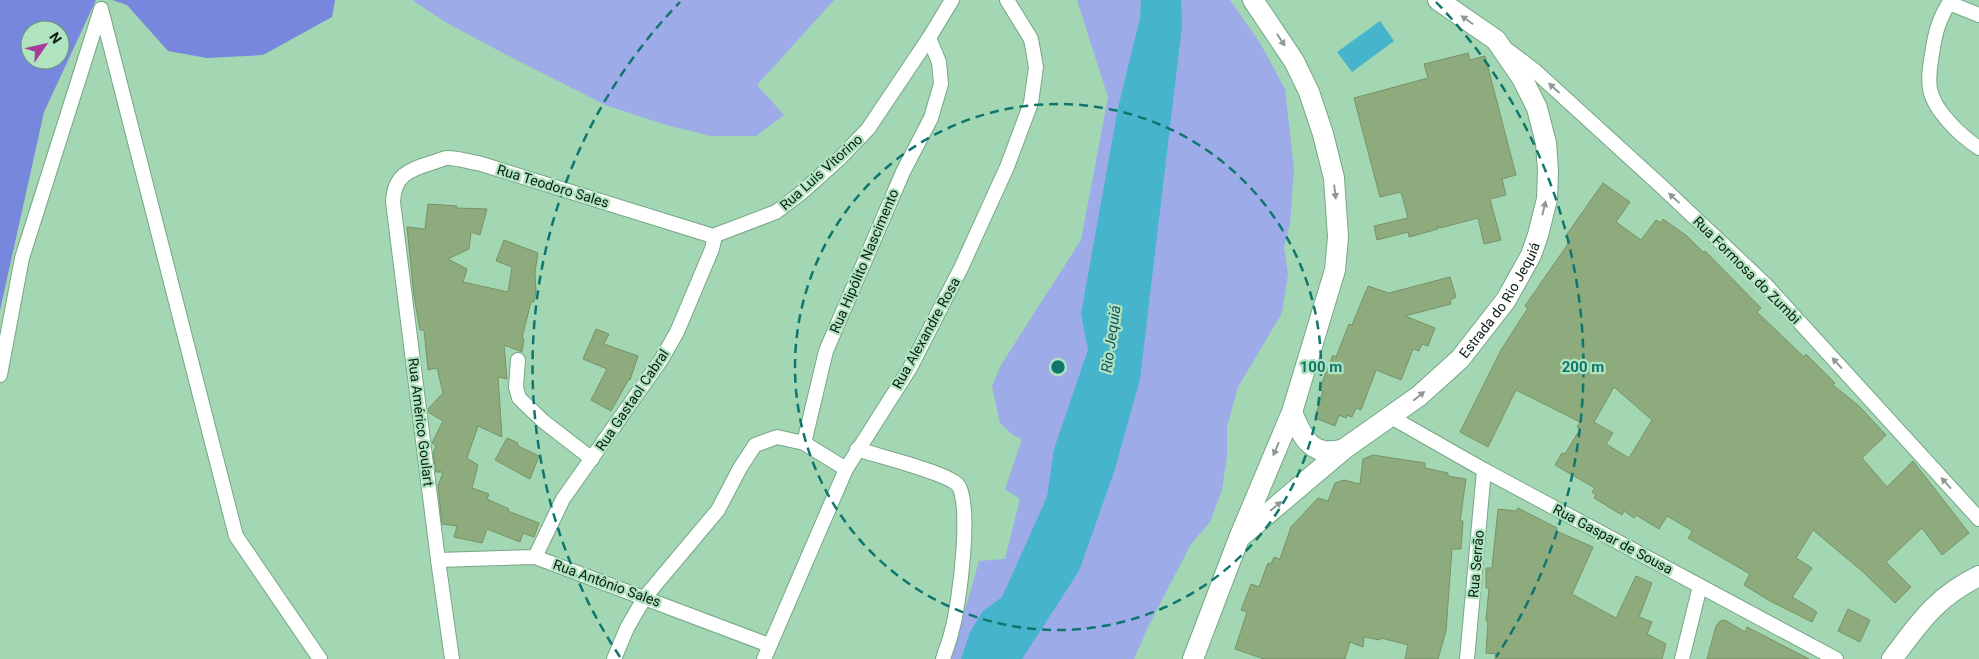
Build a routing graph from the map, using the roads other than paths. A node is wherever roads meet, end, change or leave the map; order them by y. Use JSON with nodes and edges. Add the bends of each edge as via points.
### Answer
{"nodes":[{"id":1,"x":952,"y":0,"type":"edge"},
{"id":2,"x":1007,"y":0,"type":"edge"},
{"id":3,"x":1254,"y":0,"type":"edge"},
{"id":4,"x":1438,"y":0,"type":"edge"},
{"id":5,"x":1948,"y":1,"type":"edge"},
{"id":6,"x":1979,"y":15,"type":"edge"},
{"id":7,"x":929,"y":38,"type":"junction"},
{"id":8,"x":1496,"y":40,"type":"junction"},
{"id":9,"x":1979,"y":148,"type":"edge"},
{"id":10,"x":396,"y":185,"type":"joint"},
{"id":11,"x":714,"y":236,"type":"junction"},
{"id":12,"x":518,"y":360,"type":"dead end"},
{"id":13,"x":0,"y":375,"type":"edge"},
{"id":14,"x":1292,"y":412,"type":"junction"},
{"id":15,"x":1391,"y":417,"type":"junction"},
{"id":16,"x":804,"y":443,"type":"junction"},
{"id":17,"x":857,"y":449,"type":"junction"},
{"id":18,"x":1344,"y":449,"type":"junction"},
{"id":19,"x":592,"y":458,"type":"junction"},
{"id":20,"x":846,"y":469,"type":"junction"},
{"id":21,"x":1484,"y":470,"type":"junction"},
{"id":22,"x":1979,"y":519,"type":"edge"},
{"id":23,"x":1239,"y":538,"type":"junction"},
{"id":24,"x":535,"y":557,"type":"junction"},
{"id":25,"x":438,"y":560,"type":"junction"},
{"id":26,"x":1979,"y":576,"type":"edge"},
{"id":27,"x":1700,"y":586,"type":"junction"},
{"id":28,"x":645,"y":597,"type":"junction"},
{"id":29,"x":770,"y":645,"type":"junction"},
{"id":30,"x":320,"y":659,"type":"edge"},
{"id":31,"x":452,"y":659,"type":"edge"},
{"id":32,"x":614,"y":659,"type":"edge"},
{"id":33,"x":764,"y":659,"type":"edge"},
{"id":34,"x":943,"y":659,"type":"edge"},
{"id":35,"x":1193,"y":659,"type":"edge"},
{"id":36,"x":1467,"y":659,"type":"edge"},
{"id":37,"x":1682,"y":659,"type":"edge"},
{"id":38,"x":1836,"y":659,"type":"edge"},
{"id":39,"x":1892,"y":659,"type":"edge"}],
"edges":[{"from":1,"to":7,"type":"street","name":"Rua Luis Vitorino"},
{"from":2,"to":17,"type":"street","name":"Rua Alexandre Rosa","via":[[1031,38],[1036,67],[1031,103],[1007,167],[962,268],[910,368]]},
{"from":3,"to":14,"type":"main road","name":"Estrada do Rio Jequiá","one_way":true,"via":[[1294,60],[1309,92],[1324,134],[1337,204],[1335,270]]},
{"from":8,"to":4,"type":"main road","name":"Estrada do Rio Jequiá","one_way":true},
{"from":5,"to":6,"type":"street"},
{"from":5,"to":9,"type":"street","via":[[1938,22],[1929,73],[1930,91],[1944,116],[1965,139]]},
{"from":7,"to":11,"type":"street","name":"Rua Luis Vitorino","via":[[868,129],[840,158],[776,212]]},
{"from":7,"to":16,"type":"street","name":"Rua Hipólito Nascimento","via":[[939,62],[941,84],[931,118],[903,172],[826,351]]},
{"from":15,"to":8,"type":"main road","name":"Estrada do Rio Jequiá","one_way":true,"via":[[1420,396],[1482,332],[1506,300],[1532,255],[1538,235],[1546,199],[1546,143],[1537,108],[1522,78]]},
{"from":22,"to":8,"type":"street","name":"Rua Formosa do Zumbi","one_way":true,"via":[[1765,284],[1534,70]]},
{"from":10,"to":11,"type":"street","name":"Rua Teodoro Sales","via":[[412,169],[447,158],[478,163]]},
{"from":10,"to":25,"type":"street","name":"Rua Américo Goulart","via":[[393,202]]},
{"from":11,"to":19,"type":"street","name":"Rua Gastaol Cabral","via":[[712,250],[677,332]]},
{"from":12,"to":19,"type":"street","via":[[516,388],[519,398],[543,421]]},
{"from":13,"to":30,"type":"street","via":[[22,258],[101,8],[236,536]]},
{"from":14,"to":18,"type":"main road","via":[[1309,444],[1322,450]]},
{"from":14,"to":23,"type":"main road","name":"Estrada do Rio Jequiá","one_way":true},
{"from":15,"to":18,"type":"main road","name":"Estrada do Rio Jequiá"},
{"from":15,"to":21,"type":"street","name":"Rua Gaspar de Sousa"},
{"from":16,"to":20,"type":"street"},
{"from":16,"to":28,"type":"street","via":[[777,437],[755,445],[718,510]]},
{"from":17,"to":20,"type":"street","name":"Rua Alexandre Rosa"},
{"from":17,"to":34,"type":"street","via":[[942,476],[957,484],[963,494],[962,572],[953,629]]},
{"from":23,"to":18,"type":"main road","name":"Estrada do Rio Jequiá","one_way":true},
{"from":19,"to":24,"type":"street","name":"Rua Gastaol Cabral","via":[[563,499]]},
{"from":20,"to":29,"type":"street","name":"Rua Alexandre Rosa"},
{"from":21,"to":27,"type":"street","name":"Rua Gaspar de Sousa"},
{"from":21,"to":36,"type":"street","name":"Rua Serrão"},
{"from":23,"to":35,"type":"main road","name":"Estrada do Rio Jequiá"},
{"from":24,"to":25,"type":"street","name":"Rua Antônio Sales"},
{"from":24,"to":28,"type":"street","name":"Rua Antônio Sales"},
{"from":25,"to":31,"type":"street","name":"Rua Américo Goulart"},
{"from":26,"to":39,"type":"main road","via":[[1958,586],[1936,604]]},
{"from":27,"to":37,"type":"street"},
{"from":27,"to":38,"type":"street","name":"Rua Gaspar de Sousa"},
{"from":28,"to":29,"type":"street","name":"Rua Antônio Sales"},
{"from":28,"to":32,"type":"street"},
{"from":29,"to":33,"type":"street","name":"Rua Alexandre Rosa"}]}
